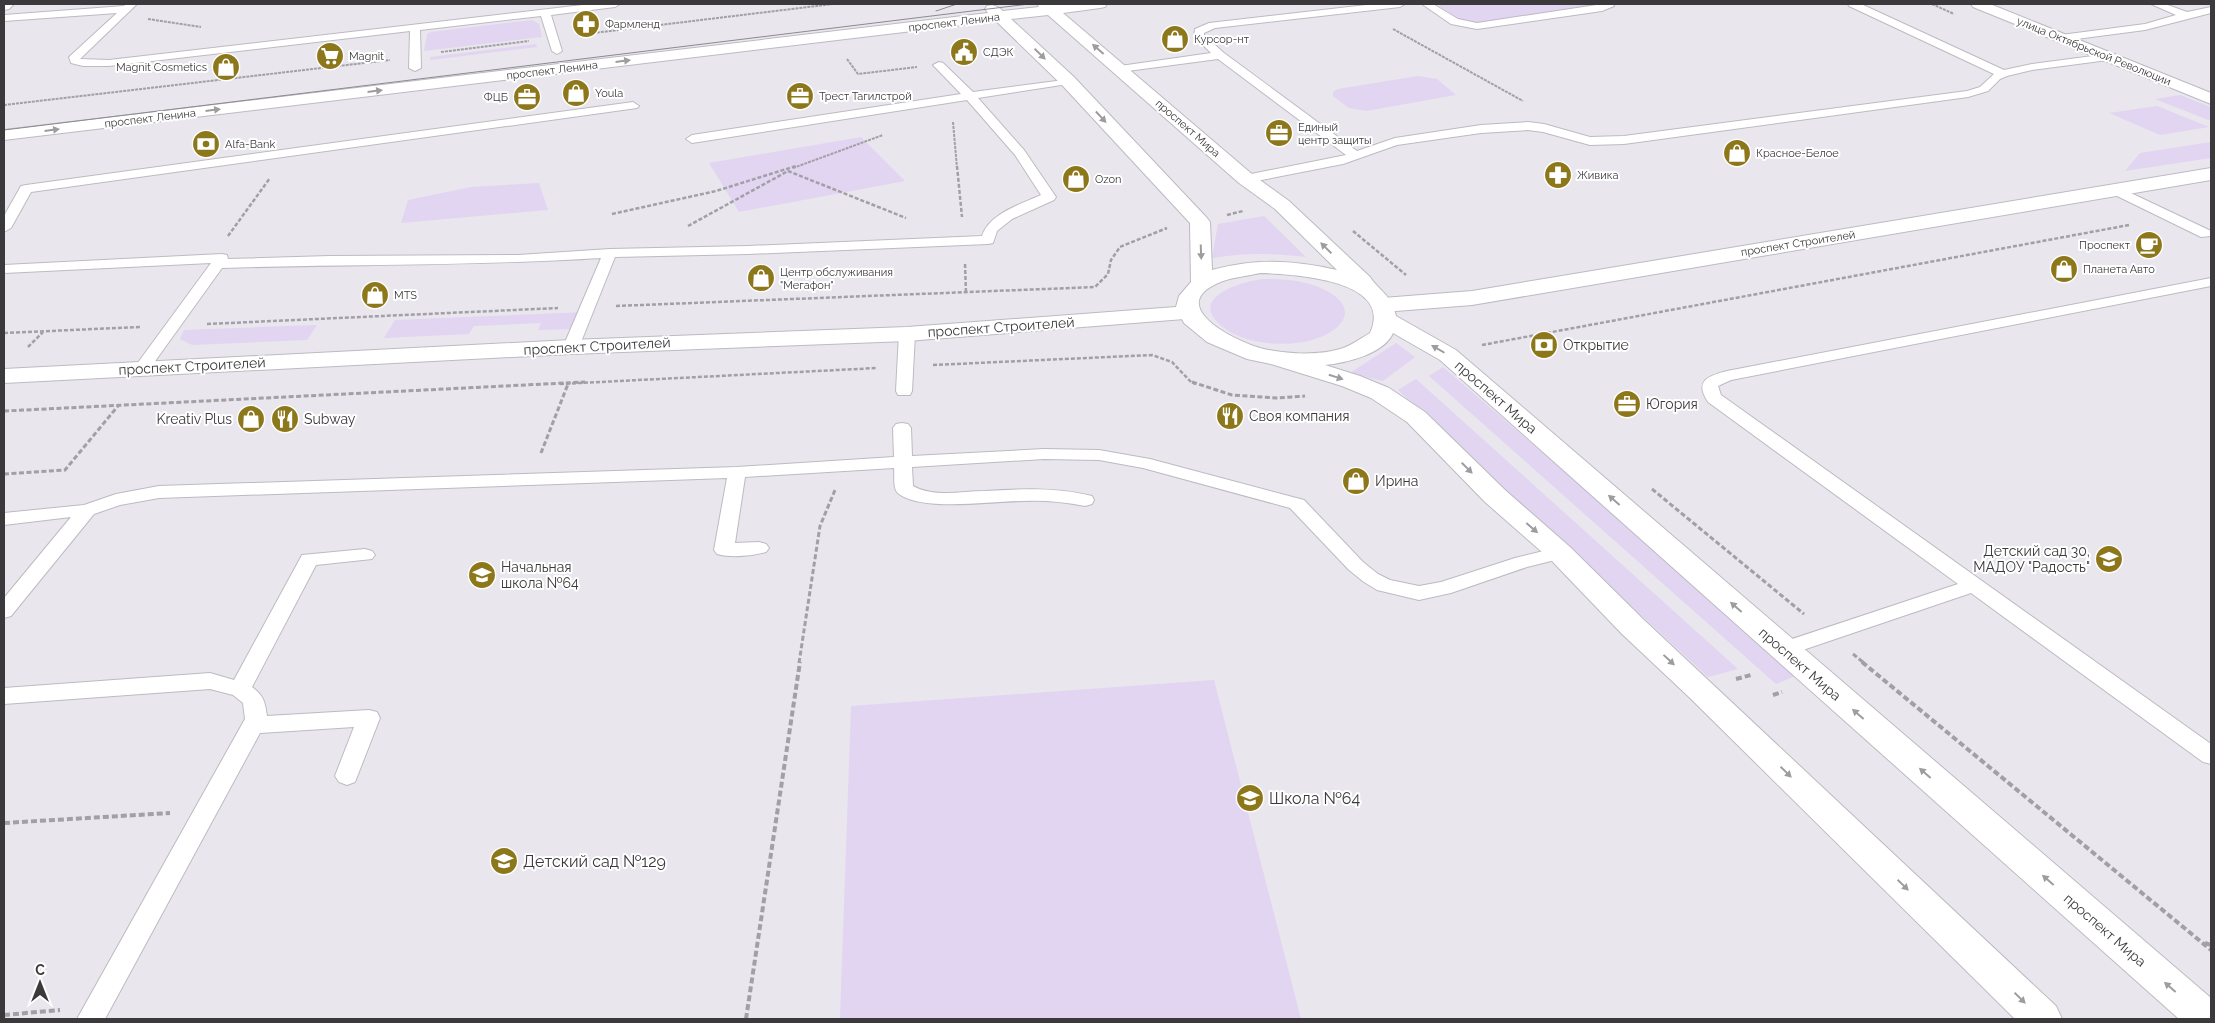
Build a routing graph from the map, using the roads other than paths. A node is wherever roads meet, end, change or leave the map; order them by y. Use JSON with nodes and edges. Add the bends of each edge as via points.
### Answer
{"nodes":[{"id":1,"x":7,"y":4,"type":"edge"},
{"id":2,"x":615,"y":4,"type":"edge"},
{"id":3,"x":986,"y":4,"type":"edge"},
{"id":4,"x":1100,"y":4,"type":"edge"},
{"id":5,"x":1400,"y":4,"type":"edge"},
{"id":6,"x":1427,"y":4,"type":"edge"},
{"id":7,"x":1608,"y":4,"type":"edge"},
{"id":8,"x":1853,"y":4,"type":"edge"},
{"id":9,"x":1978,"y":4,"type":"edge"},
{"id":10,"x":2156,"y":4,"type":"edge"},
{"id":11,"x":4,"y":6,"type":"edge"},
{"id":12,"x":128,"y":6,"type":"edge"},
{"id":13,"x":1049,"y":7,"type":"edge"},
{"id":14,"x":2211,"y":10,"type":"edge"},
{"id":15,"x":545,"y":12,"type":"junction"},
{"id":16,"x":2186,"y":15,"type":"junction"},
{"id":17,"x":1001,"y":16,"type":"junction"},
{"id":18,"x":4,"y":18,"type":"edge"},
{"id":19,"x":415,"y":27,"type":"junction"},
{"id":20,"x":2061,"y":38,"type":"junction"},
{"id":21,"x":576,"y":49,"type":"dead end"},
{"id":22,"x":557,"y":51,"type":"junction"},
{"id":23,"x":538,"y":53,"type":"dead end"},
{"id":24,"x":1220,"y":55,"type":"junction"},
{"id":25,"x":2108,"y":57,"type":"junction"},
{"id":26,"x":939,"y":65,"type":"road end"},
{"id":27,"x":434,"y":66,"type":"dead end"},
{"id":28,"x":415,"y":68,"type":"junction"},
{"id":29,"x":1120,"y":68,"type":"junction"},
{"id":30,"x":396,"y":71,"type":"dead end"},
{"id":31,"x":2003,"y":74,"type":"junction"},
{"id":32,"x":1068,"y":81,"type":"junction"},
{"id":33,"x":2211,"y":99,"type":"edge"},
{"id":34,"x":973,"y":100,"type":"junction"},
{"id":35,"x":633,"y":106,"type":"dead end"},
{"id":36,"x":4,"y":135,"type":"edge"},
{"id":37,"x":692,"y":139,"type":"dead end"},
{"id":38,"x":1354,"y":155,"type":"junction"},
{"id":39,"x":2211,"y":174,"type":"edge"},
{"id":40,"x":1246,"y":179,"type":"junction"},
{"id":41,"x":2116,"y":190,"type":"junction"},
{"id":42,"x":4,"y":228,"type":"edge"},
{"id":43,"x":2206,"y":234,"type":"dead end"},
{"id":44,"x":610,"y":253,"type":"junction"},
{"id":45,"x":215,"y":261,"type":"junction"},
{"id":46,"x":4,"y":268,"type":"edge"},
{"id":47,"x":2211,"y":282,"type":"edge"},
{"id":48,"x":1202,"y":283,"type":"junction"},
{"id":49,"x":1381,"y":306,"type":"junction"},
{"id":50,"x":1189,"y":313,"type":"junction"},
{"id":51,"x":907,"y":334,"type":"junction"},
{"id":52,"x":571,"y":347,"type":"junction"},
{"id":53,"x":1272,"y":357,"type":"junction"},
{"id":54,"x":142,"y":368,"type":"junction"},
{"id":55,"x":4,"y":376,"type":"edge"},
{"id":56,"x":904,"y":391,"type":"dead end"},
{"id":57,"x":902,"y":428,"type":"dead end"},
{"id":58,"x":903,"y":462,"type":"junction"},
{"id":59,"x":737,"y":472,"type":"junction"},
{"id":60,"x":1085,"y":500,"type":"dead end"},
{"id":61,"x":86,"y":510,"type":"junction"},
{"id":62,"x":4,"y":520,"type":"edge"},
{"id":63,"x":759,"y":548,"type":"dead end"},
{"id":64,"x":1560,"y":553,"type":"junction"},
{"id":65,"x":365,"y":555,"type":"dead end"},
{"id":66,"x":1975,"y":585,"type":"junction"},
{"id":67,"x":4,"y":611,"type":"edge"},
{"id":68,"x":1830,"y":635,"type":"joint"},
{"id":69,"x":1784,"y":649,"type":"junction"},
{"id":70,"x":240,"y":689,"type":"junction"},
{"id":71,"x":4,"y":696,"type":"edge"},
{"id":72,"x":253,"y":725,"type":"junction"},
{"id":73,"x":2211,"y":756,"type":"edge"},
{"id":74,"x":347,"y":776,"type":"dead end"},
{"id":75,"x":94,"y":1013,"type":"edge"},
{"id":76,"x":2042,"y":1019,"type":"edge"},
{"id":77,"x":2207,"y":1019,"type":"edge"}],
"edges":[{"from":1,"to":11,"type":"main road"},
{"from":2,"to":15,"type":"lane"},
{"from":3,"to":17,"type":"main road"},
{"from":4,"to":13,"type":"main road","name":"проспект Ленина"},
{"from":5,"to":24,"type":"lane","via":[[1213,25],[1199,32],[1198,36]]},
{"from":6,"to":7,"type":"lane","via":[[1455,22],[1477,26],[1602,8]]},
{"from":8,"to":31,"type":"lane"},
{"from":9,"to":20,"type":"main road","name":"улица Октябрьской Революции"},
{"from":10,"to":16,"type":"lane"},
{"from":12,"to":18,"type":"lane"},
{"from":12,"to":19,"type":"lane","via":[[74,57],[75,61],[109,63]]},
{"from":13,"to":17,"type":"main road","name":"проспект Ленина"},
{"from":29,"to":13,"type":"main road","name":"проспект Мира","one_way":true},
{"from":14,"to":16,"type":"lane"},
{"from":15,"to":19,"type":"lane"},
{"from":15,"to":22,"type":"lane"},
{"from":16,"to":20,"type":"lane","via":[[2145,28]]},
{"from":17,"to":32,"type":"main road","one_way":true},
{"from":36,"to":17,"type":"main road","name":"проспект Ленина","one_way":true},
{"from":19,"to":28,"type":"lane"},
{"from":20,"to":25,"type":"main road","name":"улица Октябрьской Революции"},
{"from":21,"to":22,"type":"main road","name":"проспект Ленина"},
{"from":22,"to":23,"type":"main road","name":"проспект Ленина"},
{"from":24,"to":29,"type":"lane"},
{"from":24,"to":38,"type":"lane"},
{"from":25,"to":31,"type":"lane"},
{"from":25,"to":33,"type":"main road","name":"улица Октябрьской Революции"},
{"from":26,"to":34,"type":"lane"},
{"from":27,"to":28,"type":"main road"},
{"from":28,"to":30,"type":"main road"},
{"from":29,"to":40,"type":"main road","name":"проспект Мира"},
{"from":31,"to":38,"type":"lane","via":[[1984,89],[1968,94],[1624,140],[1590,141],[1528,126],[1481,129],[1395,142]]},
{"from":32,"to":34,"type":"lane"},
{"from":32,"to":48,"type":"main road","one_way":true,"via":[[1200,222]]},
{"from":34,"to":37,"type":"lane"},
{"from":34,"to":44,"type":"lane","via":[[1020,153],[1049,197],[1007,216],[991,228],[988,240]]},
{"from":35,"to":42,"type":"lane","via":[[26,189]]},
{"from":38,"to":40,"type":"lane"},
{"from":39,"to":41,"type":"main road","name":"проспект Строителей"},
{"from":49,"to":40,"type":"main road","name":"проспект Мира","one_way":true,"via":[[1282,205]]},
{"from":41,"to":43,"type":"lane"},
{"from":41,"to":49,"type":"main road","name":"проспект Строителей","via":[[1472,298]]},
{"from":44,"to":45,"type":"lane","via":[[518,259]]},
{"from":44,"to":52,"type":"lane"},
{"from":45,"to":46,"type":"lane"},
{"from":45,"to":54,"type":"lane"},
{"from":47,"to":66,"type":"lane","via":[[1727,376],[1710,384],[1714,398]]},
{"from":48,"to":49,"type":"main road","via":[[1224,274],[1260,267],[1289,267],[1320,271],[1349,280]]},
{"from":48,"to":50,"type":"main road","via":[[1188,301]]},
{"from":49,"to":53,"type":"main road","via":[[1380,337],[1345,356]]},
{"from":69,"to":49,"type":"main road","name":"проспект Мира","one_way":true,"via":[[1448,355]]},
{"from":50,"to":51,"type":"main road","name":"проспект Строителей"},
{"from":50,"to":53,"type":"main road","via":[[1204,332],[1231,346]]},
{"from":51,"to":52,"type":"main road","name":"проспект Строителей"},
{"from":51,"to":56,"type":"lane"},
{"from":52,"to":54,"type":"main road","name":"проспект Строителей"},
{"from":53,"to":64,"type":"main road","one_way":true,"via":[[1351,381],[1399,404]]},
{"from":54,"to":55,"type":"main road","name":"проспект Строителей"},
{"from":57,"to":58,"type":"lane"},
{"from":58,"to":59,"type":"lane"},
{"from":58,"to":60,"type":"lane","via":[[904,489],[913,496],[941,499],[1040,495]]},
{"from":58,"to":64,"type":"lane","via":[[1044,454],[1099,455],[1162,468],[1297,504],[1356,566],[1372,578],[1419,593]]},
{"from":59,"to":61,"type":"lane","via":[[159,492],[116,500]]},
{"from":59,"to":63,"type":"lane","via":[[724,550]]},
{"from":61,"to":62,"type":"lane"},
{"from":61,"to":67,"type":"lane"},
{"from":64,"to":76,"type":"main road","one_way":true},
{"from":65,"to":70,"type":"lane","via":[[309,559]]},
{"from":66,"to":68,"type":"lane"},
{"from":66,"to":73,"type":"lane"},
{"from":68,"to":69,"type":"lane"},
{"from":77,"to":69,"type":"main road","name":"проспект Мира","one_way":true},
{"from":70,"to":71,"type":"lane","via":[[210,681]]},
{"from":70,"to":72,"type":"lane","via":[[254,700],[256,719]]},
{"from":72,"to":74,"type":"lane","via":[[368,718]]},
{"from":72,"to":75,"type":"lane"}]}
